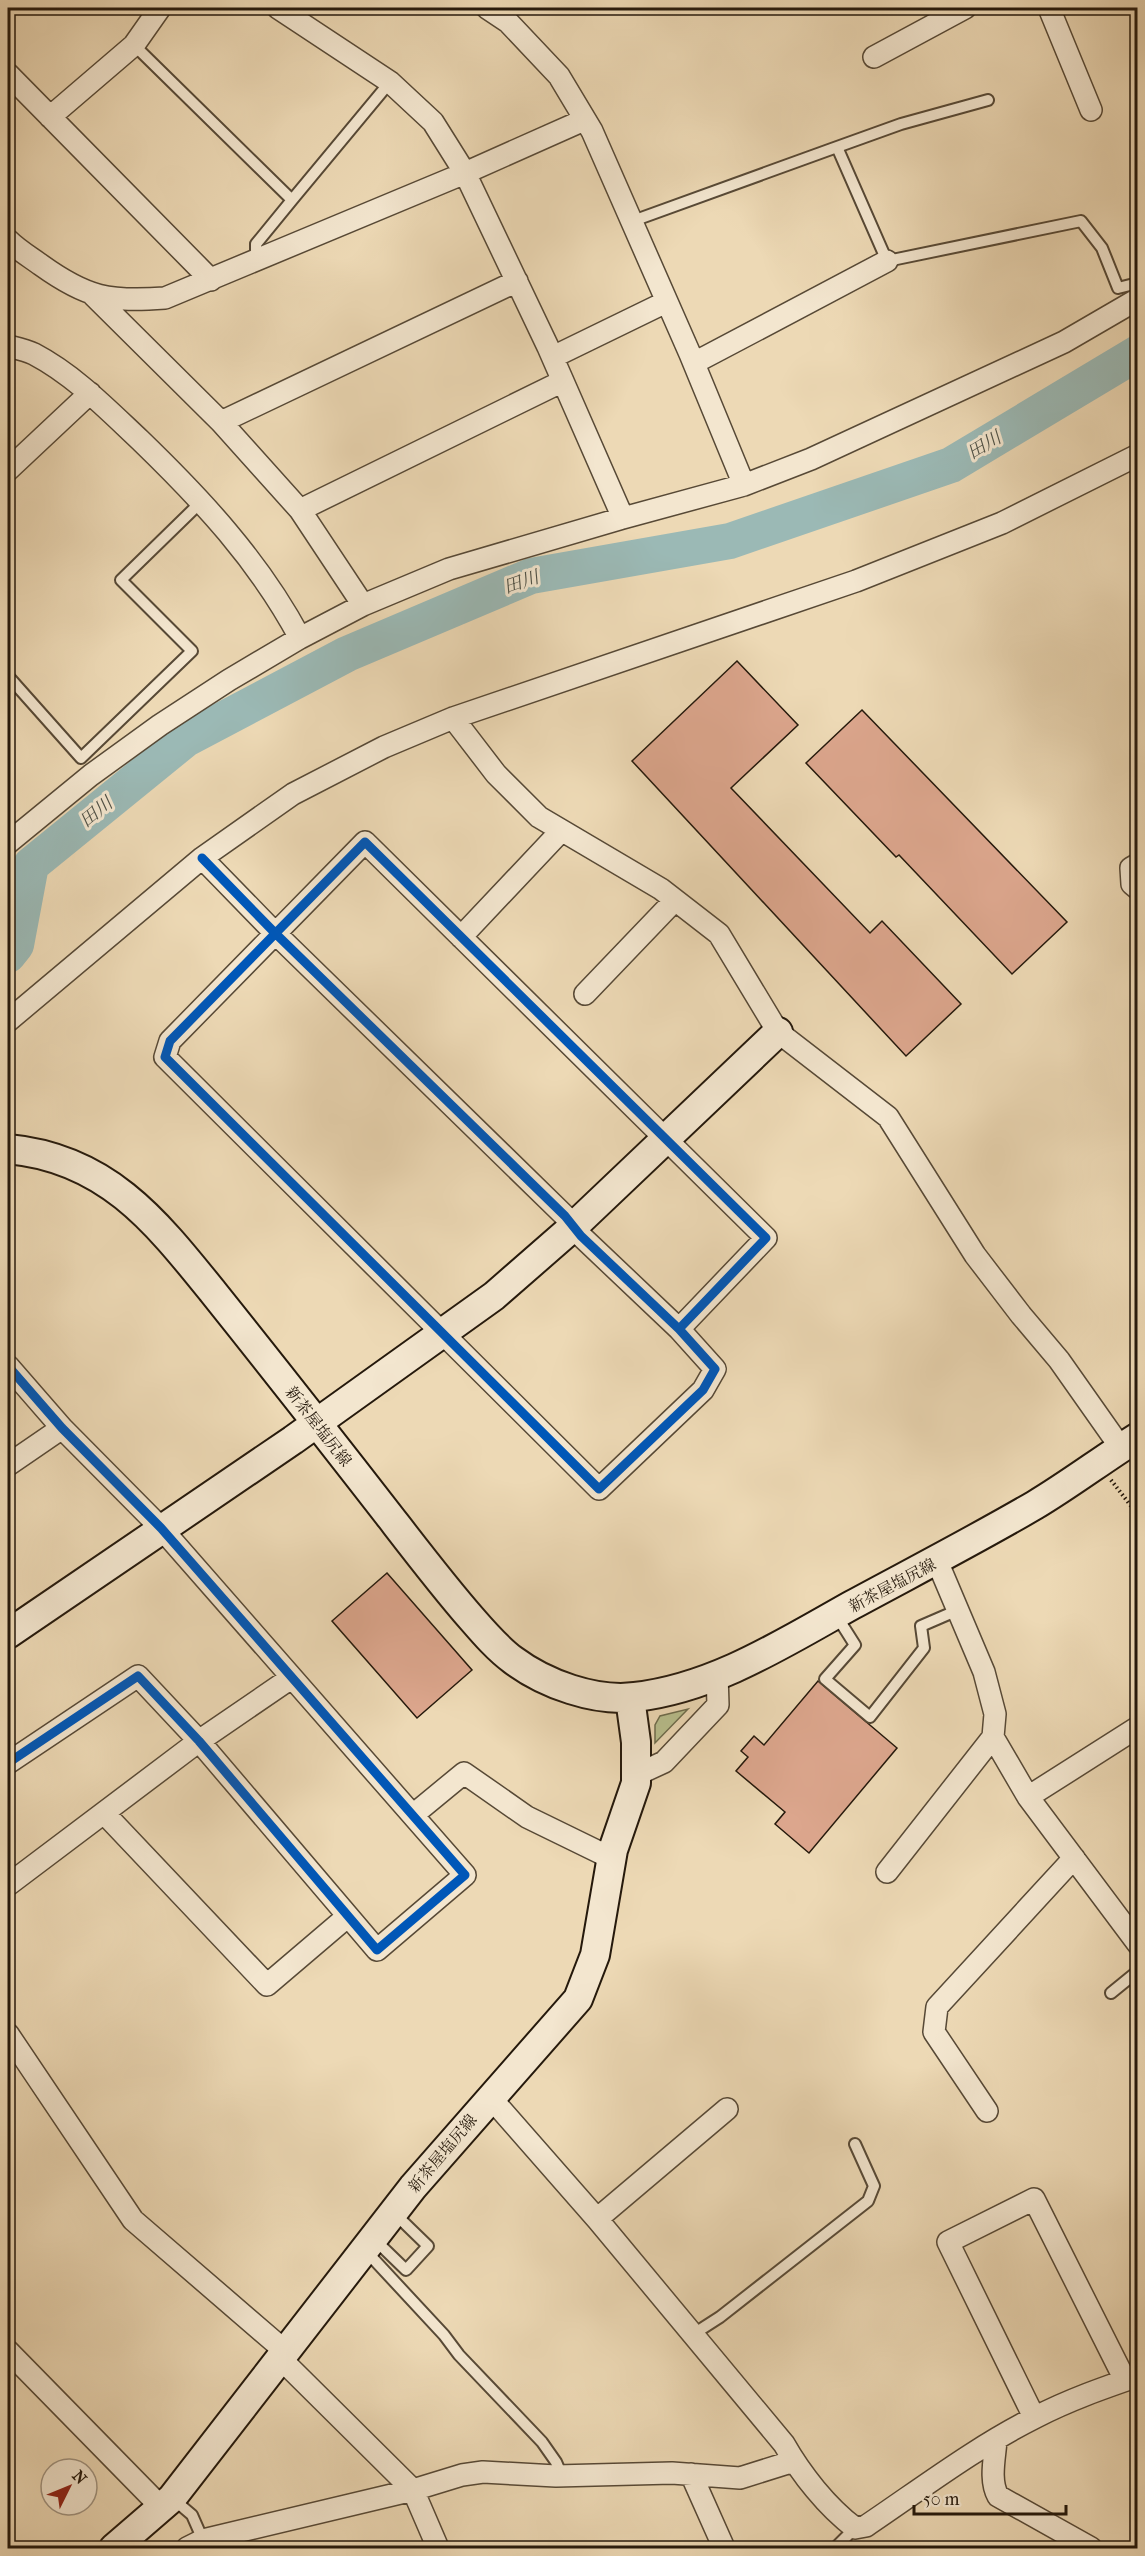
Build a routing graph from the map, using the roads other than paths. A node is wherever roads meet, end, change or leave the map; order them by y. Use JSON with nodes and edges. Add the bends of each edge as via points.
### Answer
{"nodes":[{"id":1,"x":160,"y":8,"type":"edge"},
{"id":2,"x":278,"y":8,"type":"edge"},
{"id":3,"x":487,"y":8,"type":"edge"},
{"id":4,"x":963,"y":8,"type":"edge"},
{"id":5,"x":1049,"y":8,"type":"edge"},
{"id":6,"x":134,"y":45,"type":"junction"},
{"id":7,"x":874,"y":57,"type":"dead end"},
{"id":8,"x":8,"y":74,"type":"edge"},
{"id":9,"x":390,"y":82,"type":"junction"},
{"id":10,"x":988,"y":100,"type":"dead end"},
{"id":11,"x":1091,"y":110,"type":"dead end"},
{"id":12,"x":50,"y":117,"type":"junction"},
{"id":13,"x":584,"y":120,"type":"junction"},
{"id":14,"x":837,"y":147,"type":"junction"},
{"id":15,"x":465,"y":173,"type":"junction"},
{"id":16,"x":292,"y":200,"type":"junction"},
{"id":17,"x":630,"y":222,"type":"junction"},
{"id":18,"x":9,"y":244,"type":"edge"},
{"id":19,"x":256,"y":261,"type":"junction"},
{"id":20,"x":887,"y":261,"type":"junction"},
{"id":21,"x":211,"y":280,"type":"junction"},
{"id":22,"x":517,"y":281,"type":"junction"},
{"id":23,"x":1137,"y":283,"type":"edge"},
{"id":24,"x":93,"y":296,"type":"junction"},
{"id":25,"x":1137,"y":299,"type":"edge"},
{"id":26,"x":666,"y":302,"type":"junction"},
{"id":27,"x":8,"y":346,"type":"edge"},
{"id":28,"x":553,"y":357,"type":"junction"},
{"id":29,"x":694,"y":363,"type":"junction"},
{"id":30,"x":563,"y":381,"type":"junction"},
{"id":31,"x":90,"y":393,"type":"junction"},
{"id":32,"x":221,"y":422,"type":"junction"},
{"id":33,"x":1137,"y":455,"type":"edge"},
{"id":34,"x":8,"y":470,"type":"edge"},
{"id":35,"x":744,"y":485,"type":"junction"},
{"id":36,"x":202,"y":501,"type":"junction"},
{"id":37,"x":300,"y":510,"type":"junction"},
{"id":38,"x":622,"y":518,"type":"junction"},
{"id":39,"x":363,"y":605,"type":"junction"},
{"id":40,"x":300,"y":638,"type":"junction"},
{"id":41,"x":8,"y":676,"type":"edge"},
{"id":42,"x":453,"y":718,"type":"junction"},
{"id":43,"x":561,"y":831,"type":"junction"},
{"id":44,"x":8,"y":843,"type":"edge"},
{"id":45,"x":202,"y":858,"type":"junction"},
{"id":46,"x":1137,"y":864,"type":"edge"},
{"id":47,"x":1137,"y":889,"type":"edge"},
{"id":48,"x":675,"y":900,"type":"junction"},
{"id":49,"x":274,"y":933,"type":"junction"},
{"id":50,"x":461,"y":937,"type":"junction"},
{"id":51,"x":585,"y":994,"type":"dead end"},
{"id":52,"x":8,"y":1020,"type":"edge"},
{"id":53,"x":778,"y":1032,"type":"junction"},
{"id":54,"x":665,"y":1140,"type":"junction"},
{"id":55,"x":8,"y":1149,"type":"edge"},
{"id":56,"x":573,"y":1227,"type":"junction"},
{"id":57,"x":679,"y":1329,"type":"junction"},
{"id":58,"x":444,"y":1334,"type":"junction"},
{"id":59,"x":8,"y":1366,"type":"edge"},
{"id":60,"x":317,"y":1423,"type":"junction"},
{"id":61,"x":62,"y":1428,"type":"junction"},
{"id":62,"x":1129,"y":1443,"type":"edge"},
{"id":63,"x":8,"y":1465,"type":"edge"},
{"id":64,"x":161,"y":1528,"type":"junction"},
{"id":65,"x":937,"y":1561,"type":"junction"},
{"id":66,"x":958,"y":1610,"type":"junction"},
{"id":67,"x":836,"y":1614,"type":"junction"},
{"id":68,"x":8,"y":1634,"type":"edge"},
{"id":69,"x":717,"y":1674,"type":"junction"},
{"id":70,"x":291,"y":1678,"type":"junction"},
{"id":71,"x":630,"y":1698,"type":"junction"},
{"id":72,"x":1137,"y":1727,"type":"edge"},
{"id":73,"x":993,"y":1737,"type":"junction"},
{"id":74,"x":199,"y":1741,"type":"junction"},
{"id":75,"x":8,"y":1763,"type":"edge"},
{"id":76,"x":636,"y":1775,"type":"junction"},
{"id":77,"x":1028,"y":1797,"type":"junction"},
{"id":78,"x":104,"y":1813,"type":"junction"},
{"id":79,"x":413,"y":1815,"type":"junction"},
{"id":80,"x":610,"y":1858,"type":"junction"},
{"id":81,"x":1074,"y":1858,"type":"junction"},
{"id":82,"x":887,"y":1872,"type":"dead end"},
{"id":83,"x":8,"y":1885,"type":"edge"},
{"id":84,"x":348,"y":1916,"type":"junction"},
{"id":85,"x":1137,"y":1944,"type":"edge"},
{"id":86,"x":1137,"y":1971,"type":"edge"},
{"id":87,"x":1111,"y":1993,"type":"dead end"},
{"id":88,"x":8,"y":2034,"type":"edge"},
{"id":89,"x":490,"y":2097,"type":"junction"},
{"id":90,"x":727,"y":2109,"type":"dead end"},
{"id":91,"x":987,"y":2111,"type":"dead end"},
{"id":92,"x":855,"y":2144,"type":"dead end"},
{"id":93,"x":393,"y":2212,"type":"junction"},
{"id":94,"x":597,"y":2219,"type":"junction"},
{"id":95,"x":368,"y":2243,"type":"junction"},
{"id":96,"x":692,"y":2335,"type":"junction"},
{"id":97,"x":8,"y":2351,"type":"edge"},
{"id":98,"x":284,"y":2354,"type":"junction"},
{"id":99,"x":1131,"y":2378,"type":"edge"},
{"id":100,"x":1034,"y":2417,"type":"junction"},
{"id":101,"x":996,"y":2440,"type":"junction"},
{"id":102,"x":794,"y":2461,"type":"junction"},
{"id":103,"x":691,"y":2474,"type":"junction"},
{"id":104,"x":562,"y":2476,"type":"junction"},
{"id":105,"x":413,"y":2490,"type":"junction"},
{"id":106,"x":166,"y":2503,"type":"junction"},
{"id":107,"x":855,"y":2528,"type":"junction"},
{"id":108,"x":195,"y":2544,"type":"edge"},
{"id":109,"x":114,"y":2548,"type":"edge"},
{"id":110,"x":438,"y":2548,"type":"edge"},
{"id":111,"x":724,"y":2548,"type":"edge"},
{"id":112,"x":835,"y":2548,"type":"edge"},
{"id":113,"x":1091,"y":2548,"type":"edge"}],
"edges":[{"from":1,"to":6,"type":"street"},
{"from":2,"to":9,"type":"street"},
{"from":3,"to":13,"type":"street","via":[[508,22],[559,76]]},
{"from":4,"to":7,"type":"street"},
{"from":5,"to":11,"type":"street"},
{"from":6,"to":12,"type":"street"},
{"from":6,"to":16,"type":"lane"},
{"from":8,"to":12,"type":"street"},
{"from":9,"to":15,"type":"street","via":[[433,122]]},
{"from":9,"to":16,"type":"lane"},
{"from":10,"to":14,"type":"lane"},
{"from":12,"to":21,"type":"street"},
{"from":13,"to":15,"type":"street"},
{"from":13,"to":17,"type":"street"},
{"from":14,"to":17,"type":"lane"},
{"from":14,"to":20,"type":"lane"},
{"from":15,"to":19,"type":"street"},
{"from":15,"to":22,"type":"street"},
{"from":16,"to":19,"type":"lane","via":[[256,244]]},
{"from":17,"to":26,"type":"street"},
{"from":18,"to":24,"type":"street","via":[[68,285]]},
{"from":19,"to":21,"type":"street"},
{"from":20,"to":23,"type":"lane","via":[[1081,221],[1102,248],[1118,288]]},
{"from":20,"to":29,"type":"street"},
{"from":21,"to":24,"type":"street","via":[[165,298],[127,301]]},
{"from":22,"to":28,"type":"street"},
{"from":22,"to":32,"type":"street"},
{"from":24,"to":32,"type":"street"},
{"from":25,"to":35,"type":"street","via":[[1064,342],[876,430]]},
{"from":26,"to":28,"type":"street"},
{"from":26,"to":29,"type":"street"},
{"from":27,"to":31,"type":"street","via":[[33,354]]},
{"from":28,"to":30,"type":"street"},
{"from":29,"to":35,"type":"street"},
{"from":30,"to":37,"type":"street"},
{"from":30,"to":38,"type":"street"},
{"from":31,"to":34,"type":"street"},
{"from":31,"to":36,"type":"street"},
{"from":32,"to":37,"type":"street"},
{"from":33,"to":42,"type":"street","via":[[1002,523],[856,580]]},
{"from":35,"to":38,"type":"street"},
{"from":36,"to":40,"type":"street","via":[[255,565]]},
{"from":36,"to":41,"type":"lane","via":[[121,579],[192,651],[81,758]]},
{"from":37,"to":39,"type":"street"},
{"from":38,"to":39,"type":"street","via":[[448,569]]},
{"from":39,"to":40,"type":"street"},
{"from":40,"to":44,"type":"street","via":[[160,725]]},
{"from":42,"to":43,"type":"street","via":[[496,774],[539,817]]},
{"from":42,"to":45,"type":"street","via":[[384,747],[293,794]]},
{"from":43,"to":48,"type":"street"},
{"from":43,"to":50,"type":"street"},
{"from":45,"to":49,"type":"street"},
{"from":45,"to":52,"type":"street"},
{"from":46,"to":47,"type":"street","via":[[1131,868],[1132,884]]},
{"from":48,"to":51,"type":"street"},
{"from":48,"to":53,"type":"street","via":[[719,934]]},
{"from":49,"to":50,"type":"street","via":[[365,842]]},
{"from":49,"to":56,"type":"street"},
{"from":49,"to":58,"type":"street","via":[[170,1041],[165,1057]]},
{"from":50,"to":54,"type":"street"},
{"from":53,"to":54,"type":"main road"},
{"from":53,"to":62,"type":"street","via":[[888,1117],[975,1255],[1021,1316]]},
{"from":54,"to":56,"type":"main road"},
{"from":54,"to":57,"type":"street","via":[[766,1238]]},
{"from":55,"to":60,"type":"main road","name":"新茶屋塩尻線","via":[[75,1164],[124,1195],[185,1257]]},
{"from":56,"to":57,"type":"street"},
{"from":56,"to":58,"type":"main road"},
{"from":57,"to":58,"type":"street","via":[[715,1369],[703,1390],[599,1489]]},
{"from":58,"to":60,"type":"main road"},
{"from":59,"to":61,"type":"street"},
{"from":60,"to":64,"type":"main road"},
{"from":60,"to":71,"type":"main road","name":"新茶屋塩尻線","via":[[490,1640],[539,1677],[586,1693]]},
{"from":61,"to":63,"type":"street"},
{"from":61,"to":64,"type":"street"},
{"from":62,"to":65,"type":"main road","name":"新茶屋塩尻線","via":[[1040,1502]]},
{"from":64,"to":68,"type":"main road"},
{"from":64,"to":70,"type":"street"},
{"from":65,"to":66,"type":"street"},
{"from":65,"to":67,"type":"main road","name":"新茶屋塩尻線"},
{"from":66,"to":67,"type":"lane","via":[[921,1626],[924,1648],[870,1717],[825,1679],[855,1645]]},
{"from":66,"to":73,"type":"street","via":[[984,1672],[995,1714]]},
{"from":67,"to":69,"type":"main road","name":"新茶屋塩尻線"},
{"from":69,"to":71,"type":"main road","name":"新茶屋塩尻線","via":[[664,1692]]},
{"from":69,"to":76,"type":"street","via":[[718,1705],[664,1762]]},
{"from":70,"to":74,"type":"street"},
{"from":70,"to":79,"type":"street"},
{"from":71,"to":76,"type":"main road","name":"新茶屋塩尻線"},
{"from":72,"to":77,"type":"street"},
{"from":73,"to":77,"type":"street"},
{"from":73,"to":82,"type":"street"},
{"from":74,"to":75,"type":"street","via":[[138,1676]]},
{"from":74,"to":78,"type":"street"},
{"from":74,"to":84,"type":"street"},
{"from":76,"to":80,"type":"main road","name":"新茶屋塩尻線"},
{"from":77,"to":81,"type":"street"},
{"from":78,"to":83,"type":"street"},
{"from":78,"to":84,"type":"street","via":[[267,1985]]},
{"from":79,"to":80,"type":"street","via":[[464,1773],[527,1817]]},
{"from":79,"to":84,"type":"street","via":[[465,1875],[377,1950]]},
{"from":80,"to":89,"type":"main road","name":"新茶屋塩尻線","via":[[595,1954],[578,1999]]},
{"from":81,"to":85,"type":"street"},
{"from":81,"to":91,"type":"street","via":[[937,2007],[934,2032]]},
{"from":86,"to":87,"type":"lane"},
{"from":88,"to":98,"type":"street","via":[[133,2220],[278,2344]]},
{"from":89,"to":93,"type":"main road","name":"新茶屋塩尻線"},
{"from":89,"to":94,"type":"street"},
{"from":90,"to":94,"type":"street"},
{"from":92,"to":96,"type":"lane","via":[[874,2186],[868,2201],[720,2318]]},
{"from":93,"to":95,"type":"main road","name":"新茶屋塩尻線"},
{"from":93,"to":95,"type":"lane","via":[[428,2246],[406,2270]]},
{"from":94,"to":96,"type":"street"},
{"from":95,"to":98,"type":"main road","name":"新茶屋塩尻線"},
{"from":95,"to":104,"type":"lane","via":[[459,2355],[542,2442]]},
{"from":96,"to":102,"type":"street"},
{"from":97,"to":106,"type":"street"},
{"from":98,"to":105,"type":"street","via":[[288,2366]]},
{"from":98,"to":106,"type":"main road","name":"新茶屋塩尻線"},
{"from":99,"to":100,"type":"street"},
{"from":99,"to":100,"type":"street","via":[[1034,2199],[948,2242]]},
{"from":100,"to":101,"type":"street"},
{"from":101,"to":107,"type":"street","via":[[866,2526]]},
{"from":101,"to":113,"type":"street","via":[[994,2488],[998,2496]]},
{"from":102,"to":103,"type":"street","via":[[740,2478]]},
{"from":102,"to":107,"type":"street"},
{"from":103,"to":104,"type":"street"},
{"from":103,"to":111,"type":"street"},
{"from":104,"to":105,"type":"street","via":[[483,2472]]},
{"from":105,"to":108,"type":"street"},
{"from":105,"to":110,"type":"street"},
{"from":106,"to":108,"type":"lane","via":[[192,2516]]},
{"from":106,"to":109,"type":"main road","name":"新茶屋塩尻線"},
{"from":107,"to":112,"type":"lane"}]}
